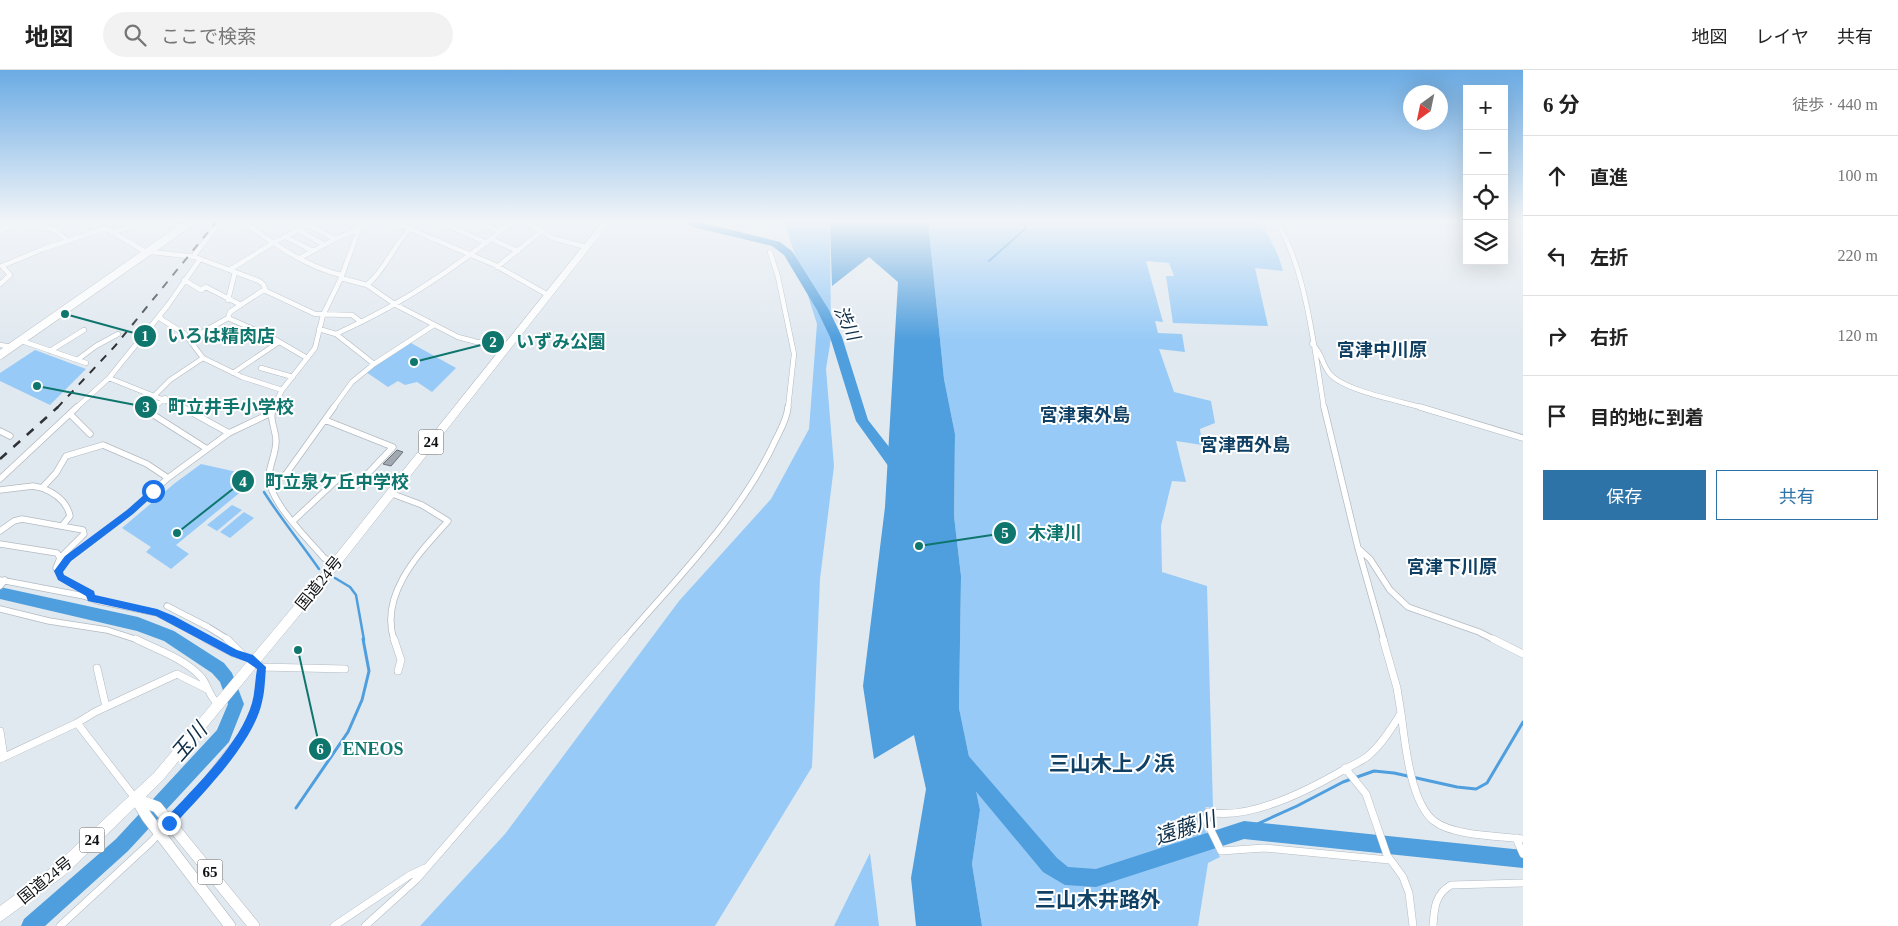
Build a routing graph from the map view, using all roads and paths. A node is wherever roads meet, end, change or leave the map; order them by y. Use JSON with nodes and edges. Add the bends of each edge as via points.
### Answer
{"nodes":[{"id":1,"x":15,"y":261,"type":"edge"},
{"id":2,"x":135,"y":261,"type":"edge"},
{"id":3,"x":195,"y":261,"type":"edge"},
{"id":4,"x":205,"y":261,"type":"edge"},
{"id":5,"x":247,"y":261,"type":"edge"},
{"id":6,"x":306,"y":261,"type":"edge"},
{"id":7,"x":347,"y":261,"type":"edge"},
{"id":8,"x":387,"y":261,"type":"edge"},
{"id":9,"x":462,"y":261,"type":"edge"},
{"id":10,"x":484,"y":261,"type":"edge"},
{"id":11,"x":505,"y":261,"type":"edge"},
{"id":12,"x":575,"y":261,"type":"edge"},
{"id":13,"x":773,"y":261,"type":"edge"},
{"id":14,"x":1294,"y":261,"type":"edge"},
{"id":15,"x":497,"y":267,"type":"junction"},
{"id":16,"x":233,"y":271,"type":"junction"},
{"id":17,"x":341,"y":276,"type":"junction"},
{"id":18,"x":184,"y":280,"type":"junction"},
{"id":19,"x":0,"y":284,"type":"edge"},
{"id":20,"x":367,"y":285,"type":"junction"},
{"id":21,"x":265,"y":289,"type":"junction"},
{"id":22,"x":548,"y":294,"type":"junction"},
{"id":23,"x":228,"y":300,"type":"junction"},
{"id":24,"x":241,"y":305,"type":"junction"},
{"id":25,"x":396,"y":305,"type":"junction"},
{"id":26,"x":323,"y":315,"type":"junction"},
{"id":27,"x":160,"y":316,"type":"junction"},
{"id":28,"x":228,"y":318,"type":"junction"},
{"id":29,"x":361,"y":322,"type":"junction"},
{"id":30,"x":434,"y":325,"type":"junction"},
{"id":31,"x":319,"y":329,"type":"junction"},
{"id":32,"x":84,"y":330,"type":"dead end"},
{"id":33,"x":118,"y":334,"type":"dead end"},
{"id":34,"x":336,"y":334,"type":"junction"},
{"id":35,"x":190,"y":339,"type":"junction"},
{"id":36,"x":22,"y":341,"type":"junction"},
{"id":37,"x":279,"y":342,"type":"junction"},
{"id":38,"x":1312,"y":344,"type":"junction"},
{"id":39,"x":0,"y":345,"type":"edge"},
{"id":40,"x":508,"y":345,"type":"junction"},
{"id":41,"x":12,"y":347,"type":"junction"},
{"id":42,"x":50,"y":351,"type":"junction"},
{"id":43,"x":0,"y":355,"type":"edge"},
{"id":44,"x":203,"y":358,"type":"junction"},
{"id":45,"x":307,"y":358,"type":"junction"},
{"id":46,"x":77,"y":360,"type":"junction"},
{"id":47,"x":86,"y":363,"type":"dead end"},
{"id":48,"x":374,"y":364,"type":"junction"},
{"id":49,"x":261,"y":368,"type":"dead end"},
{"id":50,"x":233,"y":373,"type":"junction"},
{"id":51,"x":293,"y":377,"type":"junction"},
{"id":52,"x":109,"y":378,"type":"junction"},
{"id":53,"x":282,"y":390,"type":"junction"},
{"id":54,"x":156,"y":394,"type":"junction"},
{"id":55,"x":165,"y":398,"type":"junction"},
{"id":56,"x":270,"y":413,"type":"junction"},
{"id":57,"x":71,"y":415,"type":"junction"},
{"id":58,"x":325,"y":420,"type":"junction"},
{"id":59,"x":0,"y":431,"type":"edge"},
{"id":60,"x":229,"y":433,"type":"junction"},
{"id":61,"x":90,"y":434,"type":"dead end"},
{"id":62,"x":10,"y":436,"type":"dead end"},
{"id":63,"x":1523,"y":438,"type":"edge"},
{"id":64,"x":208,"y":450,"type":"junction"},
{"id":65,"x":168,"y":478,"type":"junction"},
{"id":66,"x":0,"y":479,"type":"edge"},
{"id":67,"x":270,"y":485,"type":"junction"},
{"id":68,"x":42,"y":488,"type":"junction"},
{"id":69,"x":0,"y":490,"type":"edge"},
{"id":70,"x":390,"y":493,"type":"junction"},
{"id":71,"x":293,"y":520,"type":"junction"},
{"id":72,"x":62,"y":526,"type":"junction"},
{"id":73,"x":0,"y":531,"type":"edge"},
{"id":74,"x":0,"y":544,"type":"edge"},
{"id":75,"x":1358,"y":548,"type":"junction"},
{"id":76,"x":60,"y":558,"type":"junction"},
{"id":77,"x":335,"y":563,"type":"junction"},
{"id":78,"x":58,"y":571,"type":"junction"},
{"id":79,"x":2,"y":580,"type":"edge"},
{"id":80,"x":0,"y":586,"type":"edge"},
{"id":81,"x":91,"y":598,"type":"junction"},
{"id":82,"x":167,"y":606,"type":"dead end"},
{"id":83,"x":0,"y":609,"type":"edge"},
{"id":84,"x":1523,"y":654,"type":"edge"},
{"id":85,"x":243,"y":655,"type":"junction"},
{"id":86,"x":258,"y":665,"type":"junction"},
{"id":87,"x":97,"y":668,"type":"dead end"},
{"id":88,"x":345,"y":669,"type":"dead end"},
{"id":89,"x":398,"y":671,"type":"dead end"},
{"id":90,"x":207,"y":689,"type":"junction"},
{"id":91,"x":220,"y":703,"type":"junction"},
{"id":92,"x":106,"y":707,"type":"junction"},
{"id":93,"x":1401,"y":713,"type":"junction"},
{"id":94,"x":77,"y":722,"type":"junction"},
{"id":95,"x":0,"y":732,"type":"edge"},
{"id":96,"x":2,"y":758,"type":"edge"},
{"id":97,"x":1345,"y":768,"type":"junction"},
{"id":98,"x":136,"y":799,"type":"junction"},
{"id":99,"x":167,"y":821,"type":"junction"},
{"id":100,"x":158,"y":831,"type":"junction"},
{"id":101,"x":1519,"y":841,"type":"edge"},
{"id":102,"x":1523,"y":854,"type":"edge"},
{"id":103,"x":1389,"y":860,"type":"junction"},
{"id":104,"x":427,"y":867,"type":"junction"},
{"id":105,"x":1523,"y":883,"type":"edge"},
{"id":106,"x":0,"y":916,"type":"edge"},
{"id":107,"x":60,"y":926,"type":"edge"},
{"id":108,"x":230,"y":926,"type":"edge"},
{"id":109,"x":254,"y":926,"type":"edge"},
{"id":110,"x":334,"y":926,"type":"edge"},
{"id":111,"x":365,"y":926,"type":"edge"},
{"id":112,"x":1414,"y":926,"type":"edge"},
{"id":113,"x":1433,"y":926,"type":"edge"}],
"edges":[{"from":1,"to":19,"type":"street","via":[[2,266],[10,275]]},
{"from":2,"to":36,"type":"main road"},
{"from":3,"to":18,"type":"street"},
{"from":4,"to":16,"type":"street"},
{"from":5,"to":16,"type":"street"},
{"from":6,"to":17,"type":"street"},
{"from":7,"to":17,"type":"street"},
{"from":8,"to":20,"type":"street"},
{"from":9,"to":25,"type":"street"},
{"from":10,"to":15,"type":"street"},
{"from":11,"to":15,"type":"street"},
{"from":12,"to":22,"type":"highway","name":"国道24号","number":"24"},
{"from":13,"to":104,"type":"street","via":[[794,354],[787,416],[767,459],[702,549]]},
{"from":14,"to":38,"type":"street","via":[[1305,300]]},
{"from":15,"to":22,"type":"street"},
{"from":16,"to":21,"type":"street","via":[[259,280]]},
{"from":16,"to":23,"type":"street"},
{"from":17,"to":20,"type":"street"},
{"from":17,"to":26,"type":"street"},
{"from":18,"to":23,"type":"street","via":[[201,290],[206,287]]},
{"from":18,"to":27,"type":"street"},
{"from":20,"to":25,"type":"street"},
{"from":21,"to":24,"type":"street"},
{"from":21,"to":26,"type":"street","via":[[299,307]]},
{"from":22,"to":40,"type":"highway","name":"国道24号","number":"24"},
{"from":23,"to":24,"type":"street"},
{"from":24,"to":28,"type":"street","via":[[228,314]]},
{"from":25,"to":29,"type":"street"},
{"from":25,"to":30,"type":"street"},
{"from":26,"to":29,"type":"street","via":[[352,315]]},
{"from":26,"to":31,"type":"street"},
{"from":27,"to":35,"type":"street"},
{"from":27,"to":52,"type":"street"},
{"from":28,"to":35,"type":"street"},
{"from":28,"to":37,"type":"street"},
{"from":29,"to":34,"type":"street"},
{"from":30,"to":40,"type":"street","via":[[458,337]]},
{"from":30,"to":48,"type":"street"},
{"from":31,"to":34,"type":"street"},
{"from":31,"to":45,"type":"street","via":[[315,348]]},
{"from":32,"to":42,"type":"street"},
{"from":33,"to":46,"type":"street"},
{"from":34,"to":48,"type":"street"},
{"from":35,"to":44,"type":"street"},
{"from":36,"to":41,"type":"main road"},
{"from":36,"to":42,"type":"street"},
{"from":37,"to":45,"type":"street"},
{"from":37,"to":50,"type":"street"},
{"from":38,"to":63,"type":"street","via":[[1318,349],[1329,373],[1345,385]]},
{"from":38,"to":75,"type":"street","via":[[1328,429]]},
{"from":39,"to":41,"type":"street"},
{"from":40,"to":70,"type":"highway","name":"国道24号","number":"24"},
{"from":41,"to":43,"type":"main road"},
{"from":42,"to":46,"type":"street"},
{"from":44,"to":50,"type":"street"},
{"from":44,"to":54,"type":"street","via":[[170,380]]},
{"from":45,"to":51,"type":"street"},
{"from":46,"to":47,"type":"street"},
{"from":48,"to":58,"type":"street","via":[[348,386]]},
{"from":49,"to":51,"type":"street"},
{"from":50,"to":53,"type":"street"},
{"from":51,"to":53,"type":"street"},
{"from":52,"to":54,"type":"street"},
{"from":52,"to":57,"type":"street"},
{"from":53,"to":56,"type":"street"},
{"from":54,"to":55,"type":"street"},
{"from":55,"to":60,"type":"street"},
{"from":55,"to":64,"type":"street","via":[[149,412]]},
{"from":56,"to":60,"type":"street"},
{"from":56,"to":67,"type":"street","via":[[276,441]]},
{"from":57,"to":61,"type":"street"},
{"from":57,"to":66,"type":"street"},
{"from":58,"to":67,"type":"street","via":[[286,474]]},
{"from":58,"to":71,"type":"street","via":[[344,430],[393,446],[357,485],[340,477]]},
{"from":59,"to":62,"type":"street"},
{"from":60,"to":64,"type":"street"},
{"from":64,"to":65,"type":"street"},
{"from":65,"to":68,"type":"street","via":[[147,464],[102,445],[66,456]]},
{"from":65,"to":78,"type":"street","via":[[130,512],[68,558]]},
{"from":67,"to":71,"type":"street","via":[[277,501]]},
{"from":68,"to":69,"type":"street"},
{"from":68,"to":72,"type":"street","via":[[56,496],[70,512]]},
{"from":70,"to":77,"type":"highway","name":"国道24号","number":"24"},
{"from":70,"to":89,"type":"street","via":[[422,505],[448,521],[404,574],[392,606],[392,633],[401,660]]},
{"from":71,"to":77,"type":"street","via":[[324,558]]},
{"from":72,"to":73,"type":"street","via":[[22,519]]},
{"from":72,"to":76,"type":"street","via":[[84,532]]},
{"from":74,"to":76,"type":"street","via":[[57,554]]},
{"from":75,"to":84,"type":"street","via":[[1366,553],[1383,582],[1404,604],[1479,632]]},
{"from":75,"to":93,"type":"street"},
{"from":76,"to":78,"type":"street"},
{"from":77,"to":86,"type":"highway","name":"国道24号","number":"24"},
{"from":78,"to":81,"type":"street","via":[[61,577],[90,594]]},
{"from":79,"to":80,"type":"street"},
{"from":79,"to":81,"type":"street"},
{"from":81,"to":85,"type":"street","via":[[157,613],[234,654]]},
{"from":82,"to":85,"type":"street","via":[[223,636]]},
{"from":83,"to":90,"type":"street","via":[[130,636],[183,661],[202,679]]},
{"from":85,"to":86,"type":"street"},
{"from":86,"to":88,"type":"street"},
{"from":86,"to":91,"type":"highway","name":"国道24号","number":"24","via":[[242,677]]},
{"from":86,"to":99,"type":"street","via":[[257,703],[244,733],[205,783]]},
{"from":87,"to":92,"type":"street"},
{"from":90,"to":91,"type":"street"},
{"from":90,"to":92,"type":"street","via":[[177,674]]},
{"from":91,"to":98,"type":"highway","name":"国道24号","number":"24"},
{"from":92,"to":94,"type":"street"},
{"from":93,"to":97,"type":"street","via":[[1368,756]]},
{"from":93,"to":101,"type":"street","via":[[1412,776],[1426,813],[1445,827]]},
{"from":94,"to":96,"type":"street"},
{"from":94,"to":98,"type":"street"},
{"from":95,"to":96,"type":"street"},
{"from":97,"to":103,"type":"street","via":[[1366,794]]},
{"from":97,"to":103,"type":"street","via":[[1323,782],[1277,802],[1243,812],[1208,812],[1206,820],[1221,851],[1264,848]]},
{"from":98,"to":99,"type":"main road","number":"65","via":[[156,808]]},
{"from":98,"to":100,"type":"main road","number":"65"},
{"from":98,"to":106,"type":"highway","name":"国道24号","number":"24","via":[[60,870]]},
{"from":99,"to":100,"type":"street"},
{"from":99,"to":109,"type":"main road","number":"65"},
{"from":100,"to":107,"type":"street","via":[[105,886]]},
{"from":100,"to":108,"type":"main road","number":"65"},
{"from":101,"to":102,"type":"street"},
{"from":103,"to":112,"type":"street","via":[[1403,878],[1409,893]]},
{"from":104,"to":110,"type":"street"},
{"from":104,"to":111,"type":"street"},
{"from":105,"to":113,"type":"street","via":[[1451,885],[1444,888],[1434,906]]}]}
